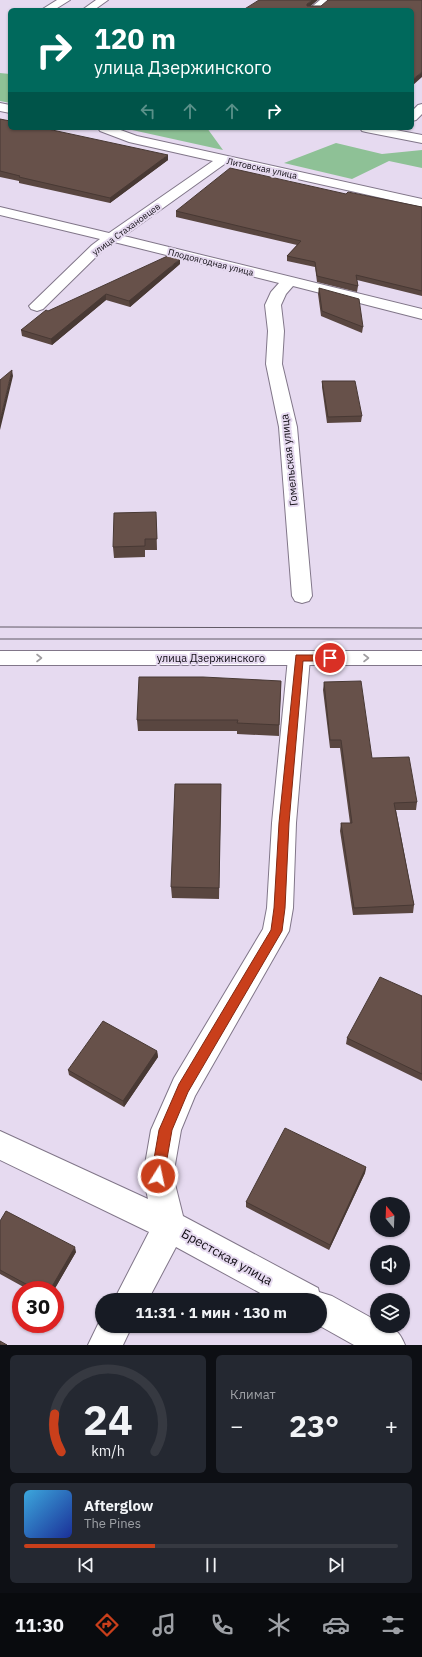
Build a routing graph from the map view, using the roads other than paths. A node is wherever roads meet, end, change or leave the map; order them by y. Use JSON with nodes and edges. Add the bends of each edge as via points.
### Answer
{"nodes":[{"id":1,"x":65,"y":0,"type":"edge"},
{"id":2,"x":103,"y":0,"type":"edge"},
{"id":3,"x":326,"y":0,"type":"edge"},
{"id":4,"x":50,"y":8,"type":"edge"},
{"id":5,"x":90,"y":8,"type":"edge"},
{"id":6,"x":316,"y":8,"type":"edge"},
{"id":7,"x":422,"y":108,"type":"edge"},
{"id":8,"x":414,"y":116,"type":"edge"},
{"id":9,"x":109,"y":130,"type":"edge"},
{"id":10,"x":387,"y":130,"type":"edge"},
{"id":11,"x":398,"y":131,"type":"edge"},
{"id":12,"x":422,"y":139,"type":"edge"},
{"id":13,"x":222,"y":160,"type":"junction"},
{"id":14,"x":422,"y":203,"type":"edge"},
{"id":15,"x":0,"y":211,"type":"edge"},
{"id":16,"x":110,"y":238,"type":"junction"},
{"id":17,"x":289,"y":281,"type":"junction"},
{"id":18,"x":37,"y":306,"type":"dead end"},
{"id":19,"x":422,"y":314,"type":"edge"},
{"id":20,"x":302,"y":596,"type":"dead end"},
{"id":21,"x":0,"y":658,"type":"edge"},
{"id":22,"x":299,"y":658,"type":"junction"},
{"id":23,"x":422,"y":658,"type":"edge"},
{"id":24,"x":0,"y":1145,"type":"edge"},
{"id":25,"x":170,"y":1226,"type":"junction"},
{"id":26,"x":134,"y":1293,"type":"edge"},
{"id":27,"x":293,"y":1293,"type":"edge"},
{"id":28,"x":327,"y":1312,"type":"edge"},
{"id":29,"x":111,"y":1333,"type":"edge"},
{"id":30,"x":105,"y":1345,"type":"edge"},
{"id":31,"x":388,"y":1345,"type":"edge"}],
"edges":[{"from":1,"to":4,"type":"street"},
{"from":2,"to":5,"type":"street"},
{"from":3,"to":6,"type":"street"},
{"from":7,"to":8,"type":"street"},
{"from":9,"to":13,"type":"street","name":"Литовская улица","via":[[133,139]]},
{"from":10,"to":11,"type":"street"},
{"from":11,"to":12,"type":"street"},
{"from":13,"to":14,"type":"street","name":"Литовская улица"},
{"from":13,"to":16,"type":"street","name":"улица Стахановцев"},
{"from":15,"to":16,"type":"street","name":"Плодоягодная улица"},
{"from":16,"to":17,"type":"street","name":"Плодоягодная улица"},
{"from":16,"to":18,"type":"street","name":"улица Стахановцев"},
{"from":17,"to":19,"type":"street","name":"Плодоягодная улица"},
{"from":17,"to":20,"type":"street","name":"Гомельская улица","via":[[273,304],[276,331],[274,364],[288,427]]},
{"from":21,"to":22,"type":"street","name":"улица Дзержинского","one_way":true},
{"from":22,"to":23,"type":"street","name":"улица Дзержинского","one_way":true},
{"from":22,"to":25,"type":"street","via":[[284,823],[280,908],[276,931],[184,1088],[166,1130],[158,1176]]},
{"from":24,"to":25,"type":"street","name":"Брестская улица"},
{"from":25,"to":26,"type":"street"},
{"from":25,"to":27,"type":"street","name":"Брестская улица"},
{"from":28,"to":31,"type":"street"},
{"from":29,"to":30,"type":"street"}]}
